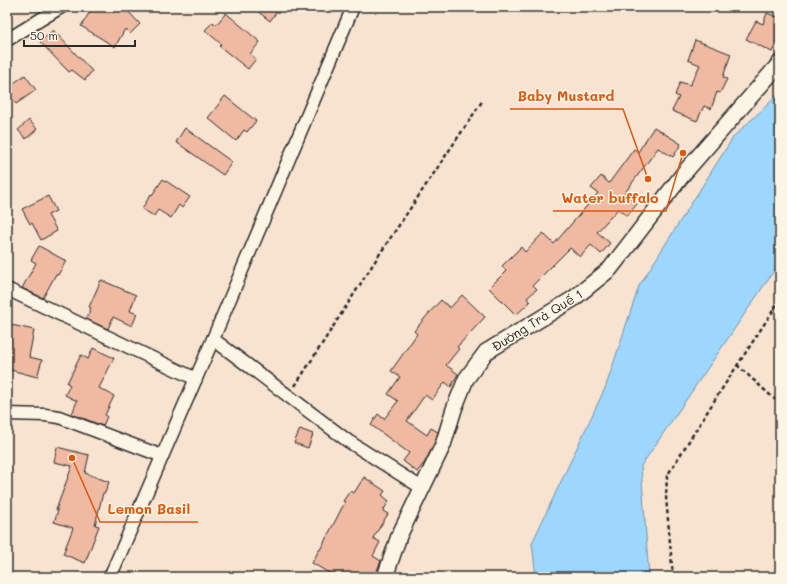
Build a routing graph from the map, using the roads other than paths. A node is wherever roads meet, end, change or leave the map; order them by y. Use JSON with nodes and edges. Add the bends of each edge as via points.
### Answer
{"nodes":[{"id":1,"x":61,"y":7,"type":"edge"},
{"id":2,"x":353,"y":7,"type":"edge"},
{"id":3,"x":7,"y":40,"type":"edge"},
{"id":4,"x":780,"y":63,"type":"edge"},
{"id":5,"x":7,"y":289,"type":"edge"},
{"id":6,"x":213,"y":340,"type":"junction"},
{"id":7,"x":196,"y":379,"type":"junction"},
{"id":8,"x":7,"y":414,"type":"edge"},
{"id":9,"x":162,"y":456,"type":"junction"},
{"id":10,"x":422,"y":488,"type":"junction"},
{"id":11,"x":110,"y":577,"type":"edge"},
{"id":12,"x":386,"y":577,"type":"edge"}],
"edges":[{"from":1,"to":3,"type":"street"},
{"from":2,"to":6,"type":"street"},
{"from":4,"to":10,"type":"street","name":"Đường Trà Quế 1","via":[[684,173],[610,270],[573,299],[486,352],[466,379],[443,445]]},
{"from":5,"to":7,"type":"street"},
{"from":6,"to":7,"type":"street"},
{"from":6,"to":10,"type":"street","via":[[348,441]]},
{"from":7,"to":9,"type":"street"},
{"from":8,"to":9,"type":"street","via":[[59,417]]},
{"from":9,"to":11,"type":"street"},
{"from":10,"to":12,"type":"street","name":"Đường Trà Quế 1","via":[[399,536]]}]}
